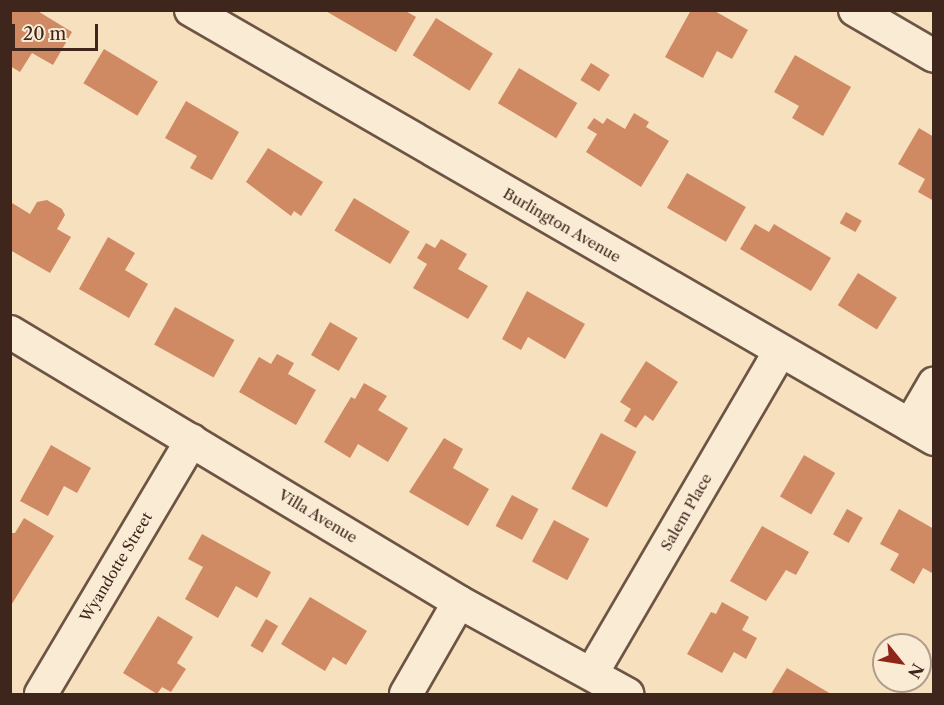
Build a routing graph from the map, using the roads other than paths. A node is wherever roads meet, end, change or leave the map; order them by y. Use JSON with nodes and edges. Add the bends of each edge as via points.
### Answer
{"nodes":[{"id":1,"x":191,"y":10,"type":"edge"},
{"id":2,"x":855,"y":10,"type":"edge"},
{"id":3,"x":933,"y":56,"type":"edge"},
{"id":4,"x":10,"y":332,"type":"edge"},
{"id":5,"x":780,"y":351,"type":"junction"},
{"id":6,"x":933,"y":384,"type":"edge"},
{"id":7,"x":922,"y":432,"type":"edge"},
{"id":8,"x":192,"y":440,"type":"junction"},
{"id":9,"x":459,"y":602,"type":"junction"},
{"id":10,"x":592,"y":673,"type":"junction"},
{"id":11,"x":41,"y":694,"type":"edge"},
{"id":12,"x":406,"y":694,"type":"edge"},
{"id":13,"x":627,"y":694,"type":"edge"}],
"edges":[{"from":1,"to":5,"type":"street","name":"Burlington Avenue"},
{"from":2,"to":3,"type":"street"},
{"from":4,"to":8,"type":"street","name":"Villa Avenue"},
{"from":5,"to":7,"type":"street","name":"Burlington Avenue"},
{"from":5,"to":10,"type":"street","name":"Salem Place"},
{"from":6,"to":7,"type":"street"},
{"from":8,"to":9,"type":"street","name":"Villa Avenue"},
{"from":8,"to":11,"type":"street","name":"Wyandotte Street"},
{"from":9,"to":10,"type":"street","name":"Villa Avenue"},
{"from":9,"to":12,"type":"street"},
{"from":10,"to":13,"type":"street","name":"Villa Avenue"}]}
